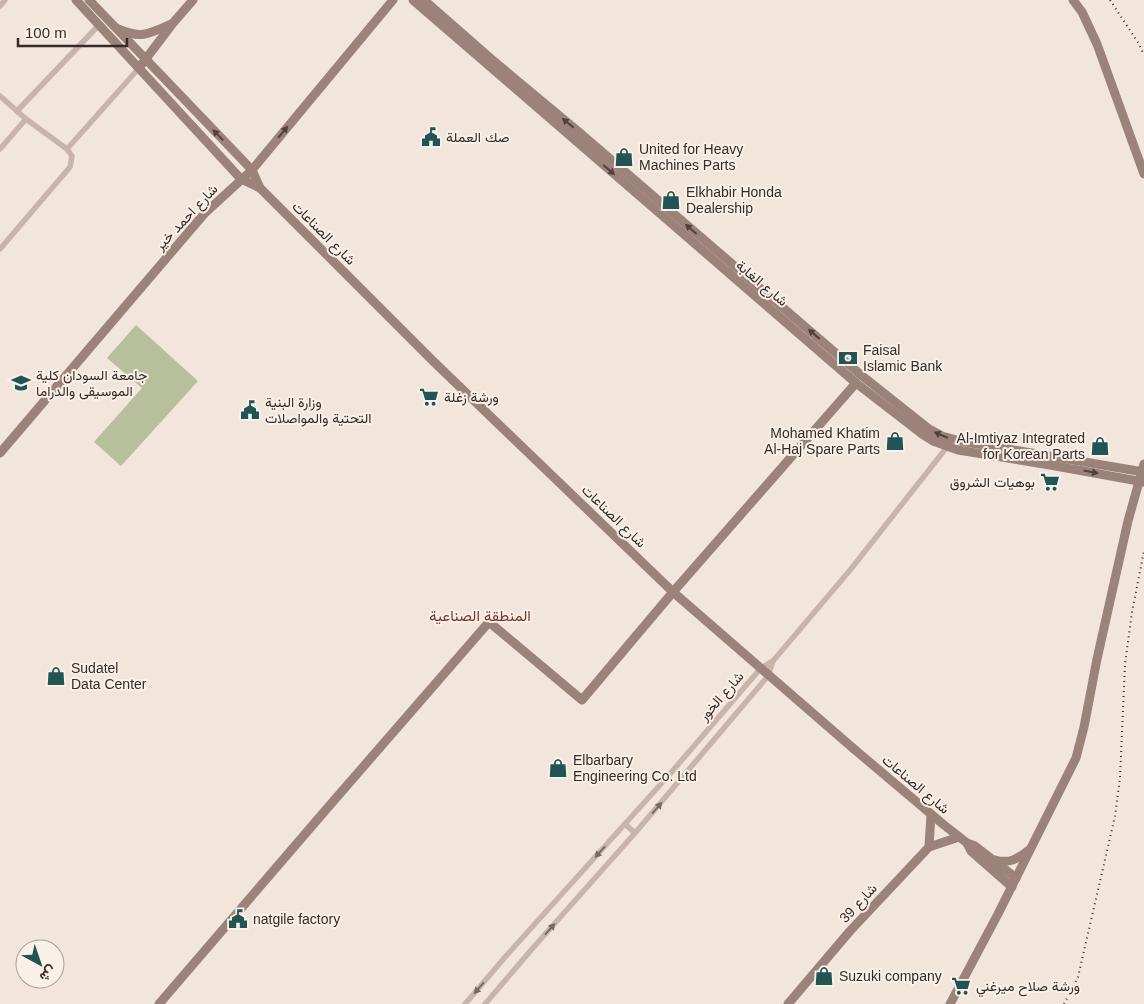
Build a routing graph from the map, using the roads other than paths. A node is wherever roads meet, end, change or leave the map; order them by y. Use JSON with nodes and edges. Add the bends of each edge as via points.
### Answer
{"nodes":[{"id":1,"x":5,"y":0,"type":"edge"},
{"id":2,"x":76,"y":0,"type":"edge"},
{"id":3,"x":89,"y":0,"type":"edge"},
{"id":4,"x":193,"y":0,"type":"edge"},
{"id":5,"x":392,"y":0,"type":"edge"},
{"id":6,"x":414,"y":0,"type":"edge"},
{"id":7,"x":424,"y":0,"type":"edge"},
{"id":8,"x":1073,"y":0,"type":"edge"},
{"id":9,"x":0,"y":6,"type":"edge"},
{"id":10,"x":173,"y":23,"type":"junction"},
{"id":11,"x":99,"y":25,"type":"junction"},
{"id":12,"x":115,"y":28,"type":"junction"},
{"id":13,"x":146,"y":60,"type":"junction"},
{"id":14,"x":139,"y":68,"type":"junction"},
{"id":15,"x":0,"y":96,"type":"edge"},
{"id":16,"x":17,"y":111,"type":"junction"},
{"id":17,"x":26,"y":119,"type":"junction"},
{"id":18,"x":0,"y":149,"type":"edge"},
{"id":19,"x":67,"y":149,"type":"junction"},
{"id":20,"x":252,"y":170,"type":"junction"},
{"id":21,"x":1144,"y":174,"type":"edge"},
{"id":22,"x":241,"y":179,"type":"junction"},
{"id":23,"x":260,"y":188,"type":"junction"},
{"id":24,"x":0,"y":249,"type":"edge"},
{"id":25,"x":856,"y":383,"type":"junction"},
{"id":26,"x":947,"y":447,"type":"junction"},
{"id":27,"x":0,"y":453,"type":"edge"},
{"id":28,"x":1143,"y":469,"type":"edge"},
{"id":29,"x":1142,"y":482,"type":"edge"},
{"id":30,"x":673,"y":592,"type":"junction"},
{"id":31,"x":773,"y":661,"type":"junction"},
{"id":32,"x":761,"y":668,"type":"junction"},
{"id":33,"x":768,"y":676,"type":"junction"},
{"id":34,"x":931,"y":814,"type":"junction"},
{"id":35,"x":625,"y":824,"type":"junction"},
{"id":36,"x":635,"y":833,"type":"junction"},
{"id":37,"x":963,"y":840,"type":"junction"},
{"id":38,"x":928,"y":847,"type":"junction"},
{"id":39,"x":1029,"y":850,"type":"junction"},
{"id":40,"x":988,"y":856,"type":"junction"},
{"id":41,"x":1016,"y":878,"type":"junction"},
{"id":42,"x":1012,"y":887,"type":"junction"},
{"id":43,"x":159,"y":1004,"type":"edge"},
{"id":44,"x":465,"y":1004,"type":"edge"},
{"id":45,"x":485,"y":1004,"type":"edge"},
{"id":46,"x":788,"y":1004,"type":"edge"},
{"id":47,"x":950,"y":1004,"type":"edge"}],
"edges":[{"from":1,"to":9,"type":"street"},
{"from":2,"to":11,"type":"street"},
{"from":3,"to":12,"type":"street"},
{"from":4,"to":10,"type":"street"},
{"from":20,"to":5,"type":"street","name":"شارع احمد خير","one_way":true},
{"from":6,"to":25,"type":"street","name":"شارع الغابة","one_way":true},
{"from":28,"to":7,"type":"street","name":"شارع الغابة","one_way":true,"via":[[960,441],[929,429],[861,375]]},
{"from":8,"to":21,"type":"street","via":[[1097,44]]},
{"from":10,"to":12,"type":"street","via":[[150,34],[139,35]]},
{"from":10,"to":13,"type":"street"},
{"from":11,"to":14,"type":"street"},
{"from":11,"to":16,"type":"street"},
{"from":12,"to":13,"type":"street"},
{"from":13,"to":14,"type":"street"},
{"from":20,"to":13,"type":"street","one_way":true},
{"from":14,"to":19,"type":"street"},
{"from":14,"to":22,"type":"street"},
{"from":15,"to":16,"type":"street"},
{"from":16,"to":17,"type":"street"},
{"from":17,"to":18,"type":"street"},
{"from":17,"to":19,"type":"street"},
{"from":19,"to":24,"type":"street","via":[[72,156],[70,167]]},
{"from":20,"to":22,"type":"street","name":"شارع احمد خير"},
{"from":20,"to":23,"type":"street"},
{"from":22,"to":23,"type":"street"},
{"from":22,"to":27,"type":"street","name":"شارع احمد خير","via":[[204,214]]},
{"from":23,"to":30,"type":"street","name":"شارع الصناعات","via":[[434,362]]},
{"from":25,"to":26,"type":"street","name":"شارع الغابة","via":[[922,434]]},
{"from":25,"to":30,"type":"street"},
{"from":26,"to":29,"type":"street","name":"شارع الغابة","one_way":true},
{"from":26,"to":31,"type":"street","name":"شارع الخور"},
{"from":28,"to":29,"type":"street"},
{"from":29,"to":39,"type":"street","via":[[1128,521],[1080,746]]},
{"from":30,"to":32,"type":"street","name":"شارع الصناعات"},
{"from":30,"to":43,"type":"street","via":[[582,700],[489,622]]},
{"from":31,"to":32,"type":"street","name":"شارع الخور"},
{"from":31,"to":33,"type":"street"},
{"from":32,"to":33,"type":"street","name":"شارع الصناعات"},
{"from":32,"to":35,"type":"street","name":"شارع الخور"},
{"from":33,"to":34,"type":"street","name":"شارع الصناعات"},
{"from":36,"to":33,"type":"street","one_way":true},
{"from":34,"to":37,"type":"street","name":"شارع الصناعات"},
{"from":34,"to":38,"type":"street"},
{"from":35,"to":36,"type":"street"},
{"from":35,"to":44,"type":"street","name":"شارع الخور","one_way":true},
{"from":45,"to":36,"type":"street","one_way":true},
{"from":37,"to":38,"type":"street","name":"شارع 39"},
{"from":37,"to":40,"type":"street"},
{"from":37,"to":42,"type":"street"},
{"from":38,"to":46,"type":"street","name":"شارع 39"},
{"from":39,"to":40,"type":"street","via":[[1007,862]]},
{"from":39,"to":41,"type":"street"},
{"from":40,"to":41,"type":"street"},
{"from":41,"to":42,"type":"street"},
{"from":42,"to":47,"type":"street"}]}
